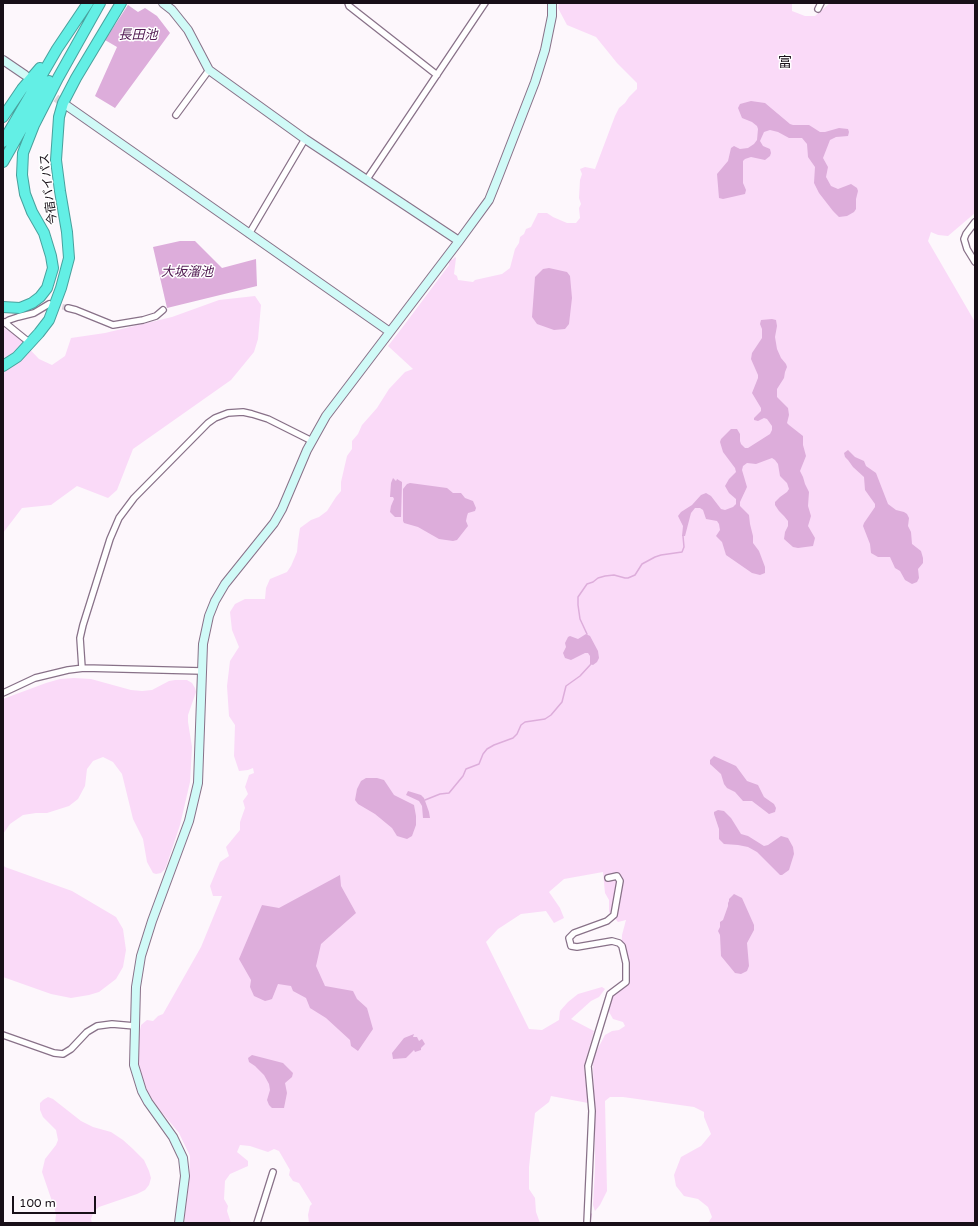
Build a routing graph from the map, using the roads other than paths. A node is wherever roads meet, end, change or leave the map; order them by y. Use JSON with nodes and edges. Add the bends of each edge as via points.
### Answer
{"nodes":[{"id":1,"x":88,"y":3,"type":"edge"},
{"id":2,"x":99,"y":3,"type":"edge"},
{"id":3,"x":121,"y":3,"type":"edge"},
{"id":4,"x":163,"y":3,"type":"edge"},
{"id":5,"x":348,"y":3,"type":"edge"},
{"id":6,"x":485,"y":3,"type":"edge"},
{"id":7,"x":552,"y":3,"type":"edge"},
{"id":8,"x":821,"y":3,"type":"edge"},
{"id":9,"x":818,"y":9,"type":"dead end"},
{"id":10,"x":57,"y":49,"type":"junction"},
{"id":11,"x":3,"y":60,"type":"edge"},
{"id":12,"x":209,"y":70,"type":"junction"},
{"id":13,"x":25,"y":75,"type":"dead end"},
{"id":14,"x":437,"y":75,"type":"junction"},
{"id":15,"x":63,"y":103,"type":"junction"},
{"id":16,"x":176,"y":115,"type":"dead end"},
{"id":17,"x":3,"y":117,"type":"edge"},
{"id":18,"x":305,"y":139,"type":"junction"},
{"id":19,"x":3,"y":142,"type":"edge"},
{"id":20,"x":3,"y":162,"type":"edge"},
{"id":21,"x":367,"y":179,"type":"junction"},
{"id":22,"x":975,"y":222,"type":"edge"},
{"id":23,"x":249,"y":234,"type":"junction"},
{"id":24,"x":459,"y":241,"type":"junction"},
{"id":25,"x":975,"y":262,"type":"edge"},
{"id":26,"x":50,"y":304,"type":"tunnel mouth"},
{"id":27,"x":3,"y":307,"type":"edge"},
{"id":28,"x":68,"y":308,"type":"tunnel mouth"},
{"id":29,"x":163,"y":310,"type":"dead end"},
{"id":30,"x":4,"y":322,"type":"edge"},
{"id":31,"x":390,"y":332,"type":"junction"},
{"id":32,"x":30,"y":343,"type":"junction"},
{"id":33,"x":3,"y":366,"type":"edge"},
{"id":34,"x":312,"y":441,"type":"junction"},
{"id":35,"x":82,"y":668,"type":"junction"},
{"id":36,"x":202,"y":671,"type":"junction"},
{"id":37,"x":3,"y":693,"type":"edge"},
{"id":38,"x":608,"y":878,"type":"dead end"},
{"id":39,"x":135,"y":1026,"type":"junction"},
{"id":40,"x":3,"y":1035,"type":"edge"},
{"id":41,"x":273,"y":1172,"type":"dead end"},
{"id":42,"x":180,"y":1223,"type":"edge"},
{"id":43,"x":257,"y":1223,"type":"edge"},
{"id":44,"x":587,"y":1223,"type":"edge"}],
"edges":[{"from":1,"to":10,"type":"highway"},
{"from":2,"to":20,"type":"highway","via":[[40,96]]},
{"from":2,"to":27,"type":"highway","via":[[34,125],[23,152],[22,175],[25,194],[44,234],[51,256],[52,268],[47,288],[32,303],[20,308]]},
{"from":3,"to":15,"type":"highway","name":"今宿バイパス"},
{"from":4,"to":12,"type":"street","via":[[188,30]]},
{"from":5,"to":14,"type":"street"},
{"from":6,"to":14,"type":"street"},
{"from":7,"to":24,"type":"street","via":[[545,50],[499,175],[489,200]]},
{"from":8,"to":9,"type":"street"},
{"from":10,"to":17,"type":"highway","via":[[22,88]]},
{"from":10,"to":19,"type":"highway"},
{"from":11,"to":13,"type":"street"},
{"from":12,"to":16,"type":"street"},
{"from":12,"to":18,"type":"street"},
{"from":14,"to":21,"type":"street"},
{"from":15,"to":23,"type":"street"},
{"from":15,"to":32,"type":"highway","name":"今宿バイパス","via":[[59,118],[56,160],[69,258],[53,312]]},
{"from":18,"to":21,"type":"street"},
{"from":18,"to":23,"type":"street"},
{"from":21,"to":24,"type":"street"},
{"from":22,"to":25,"type":"street","via":[[964,239]]},
{"from":23,"to":31,"type":"street"},
{"from":24,"to":31,"type":"street"},
{"from":26,"to":30,"type":"street","via":[[34,313]]},
{"from":28,"to":29,"type":"street","via":[[113,325],[143,320],[156,316]]},
{"from":30,"to":32,"type":"street"},
{"from":31,"to":34,"type":"street","via":[[326,416]]},
{"from":32,"to":33,"type":"highway","name":"今宿バイパス","via":[[17,357]]},
{"from":34,"to":35,"type":"street","via":[[268,419],[243,412],[228,413],[208,423],[134,498],[119,518],[83,625],[80,647]]},
{"from":34,"to":36,"type":"street","via":[[274,523],[225,584],[215,601],[204,638]]},
{"from":35,"to":36,"type":"street"},
{"from":35,"to":37,"type":"street","via":[[35,678]]},
{"from":36,"to":39,"type":"street","via":[[198,782],[189,821],[140,961]]},
{"from":38,"to":44,"type":"street","via":[[617,876],[620,880],[614,915],[607,921],[574,932],[569,938],[571,946],[577,947],[616,942],[622,946],[625,957],[626,982],[610,994],[588,1066],[592,1111]]},
{"from":39,"to":40,"type":"street","via":[[97,1026],[63,1054]]},
{"from":39,"to":42,"type":"street","via":[[134,1065],[139,1082],[148,1102],[173,1137],[183,1158],[185,1176]]},
{"from":41,"to":43,"type":"street"}]}
